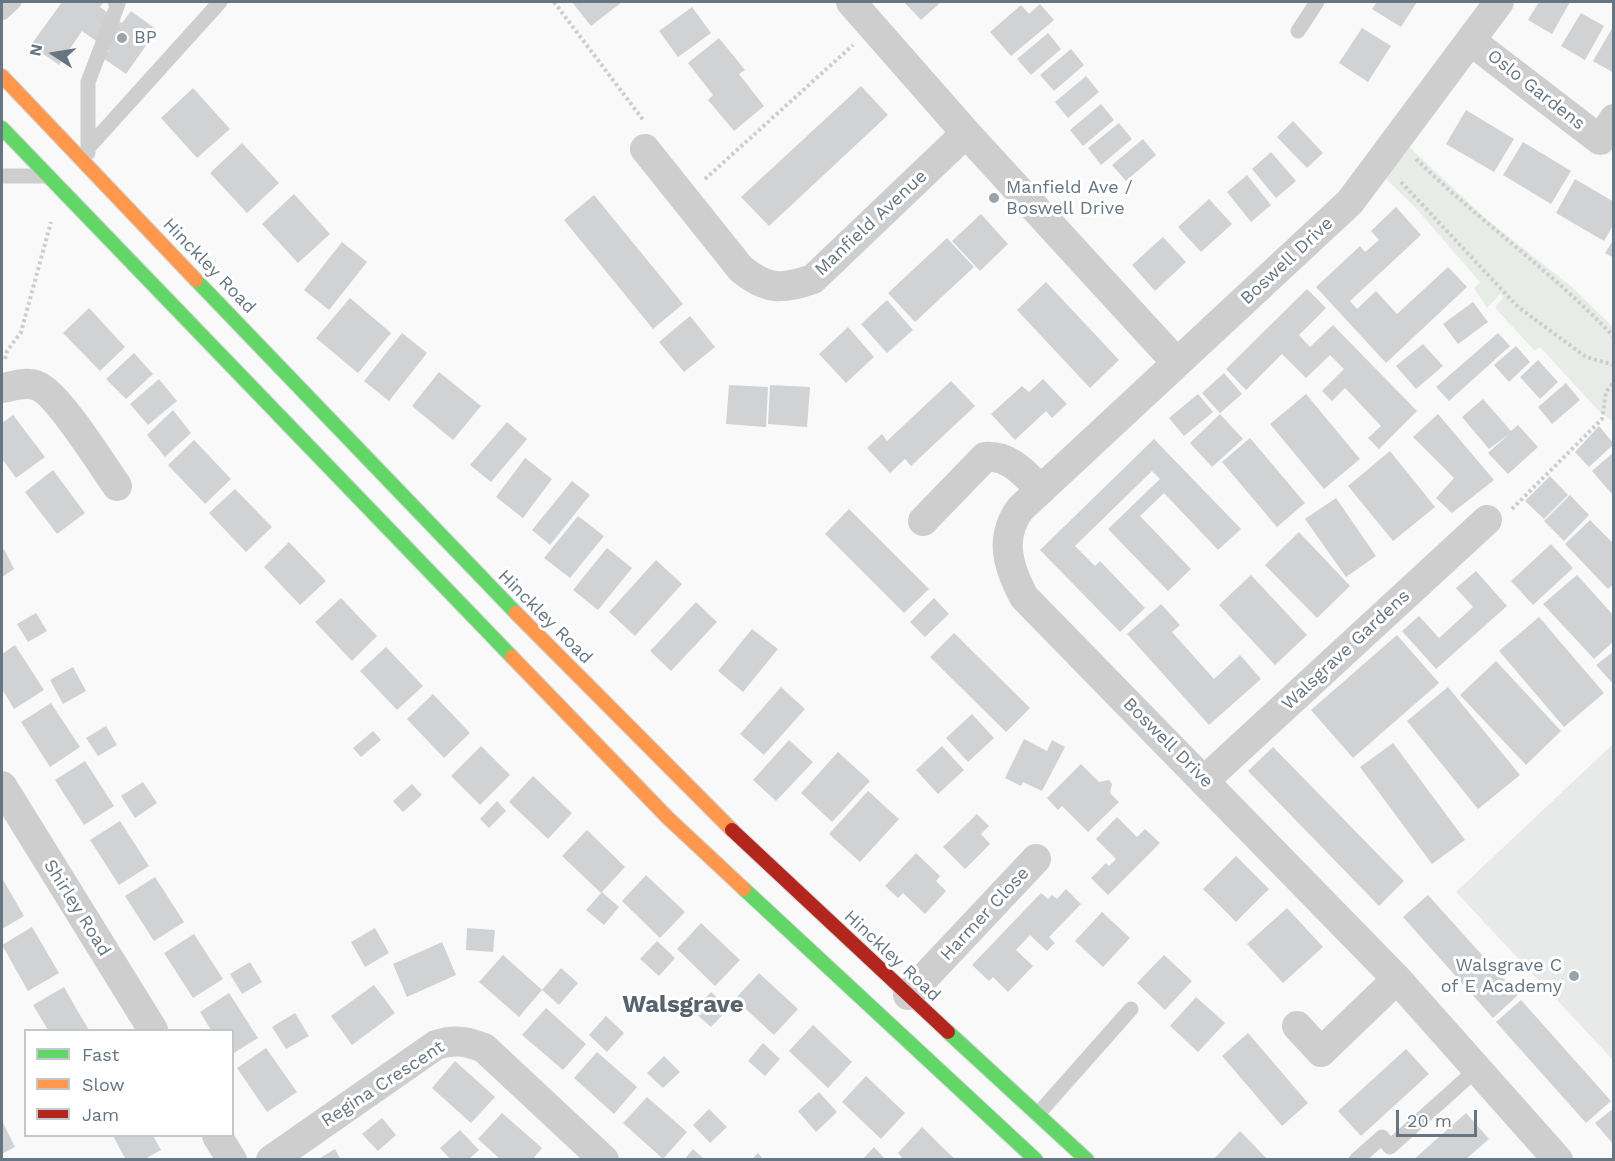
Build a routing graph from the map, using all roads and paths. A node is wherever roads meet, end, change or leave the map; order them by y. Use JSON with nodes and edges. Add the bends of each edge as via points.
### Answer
{"nodes":[{"id":1,"x":14,"y":2,"type":"edge"},
{"id":2,"x":115,"y":2,"type":"edge"},
{"id":3,"x":220,"y":2,"type":"edge"},
{"id":4,"x":554,"y":2,"type":"edge"},
{"id":5,"x":851,"y":2,"type":"edge"},
{"id":6,"x":1317,"y":2,"type":"edge"},
{"id":7,"x":1498,"y":2,"type":"edge"},
{"id":8,"x":2,"y":13,"type":"edge"},
{"id":9,"x":873,"y":26,"type":"junction"},
{"id":10,"x":1298,"y":31,"type":"dead end"},
{"id":11,"x":1471,"y":41,"type":"junction"},
{"id":12,"x":2,"y":76,"type":"edge"},
{"id":13,"x":2,"y":128,"type":"edge"},
{"id":14,"x":966,"y":133,"type":"junction"},
{"id":15,"x":1609,"y":136,"type":"edge"},
{"id":16,"x":87,"y":148,"type":"junction"},
{"id":17,"x":645,"y":149,"type":"joint"},
{"id":18,"x":1389,"y":151,"type":"junction"},
{"id":19,"x":88,"y":165,"type":"junction"},
{"id":20,"x":2,"y":176,"type":"edge"},
{"id":21,"x":51,"y":176,"type":"junction"},
{"id":22,"x":684,"y":198,"type":"junction"},
{"id":23,"x":71,"y":199,"type":"junction"},
{"id":24,"x":1614,"y":337,"type":"edge"},
{"id":25,"x":1177,"y":363,"type":"junction"},
{"id":26,"x":1614,"y":365,"type":"edge"},
{"id":27,"x":2,"y":379,"type":"edge"},
{"id":28,"x":1614,"y":382,"type":"edge"},
{"id":29,"x":117,"y":486,"type":"dead end"},
{"id":30,"x":1041,"y":490,"type":"junction"},
{"id":31,"x":1487,"y":520,"type":"joint"},
{"id":32,"x":923,"y":521,"type":"dead end"},
{"id":33,"x":1205,"y":780,"type":"junction"},
{"id":34,"x":2,"y":786,"type":"edge"},
{"id":35,"x":1036,"y":859,"type":"dead end"},
{"id":36,"x":1397,"y":979,"type":"junction"},
{"id":37,"x":908,"y":995,"type":"junction"},
{"id":38,"x":1131,"y":1009,"type":"dead end"},
{"id":39,"x":1297,"y":1026,"type":"dead end"},
{"id":40,"x":152,"y":1029,"type":"edge"},
{"id":41,"x":1477,"y":1069,"type":"junction"},
{"id":42,"x":1038,"y":1114,"type":"junction"},
{"id":43,"x":219,"y":1137,"type":"edge"},
{"id":44,"x":1546,"y":1155,"type":"edge"},
{"id":45,"x":232,"y":1160,"type":"edge"},
{"id":46,"x":271,"y":1160,"type":"edge"},
{"id":47,"x":604,"y":1160,"type":"edge"},
{"id":48,"x":1036,"y":1160,"type":"edge"},
{"id":49,"x":1087,"y":1160,"type":"edge"},
{"id":50,"x":1356,"y":1160,"type":"edge"}],
"edges":[{"from":1,"to":8,"type":"lane"},
{"from":2,"to":16,"type":"lane","via":[[118,4],[88,82]]},
{"from":3,"to":16,"type":"lane"},
{"from":4,"to":17,"type":"path","via":[[645,122]]},
{"from":5,"to":9,"type":"street"},
{"from":6,"to":10,"type":"lane"},
{"from":7,"to":11,"type":"street","name":"Boswell Drive"},
{"from":9,"to":14,"type":"street"},
{"from":9,"to":22,"type":"path"},
{"from":11,"to":15,"type":"street","name":"Oslo Gardens"},
{"from":11,"to":18,"type":"street","name":"Boswell Drive"},
{"from":12,"to":19,"type":"highway","name":"Hinckley Road"},
{"from":13,"to":21,"type":"highway"},
{"from":14,"to":22,"type":"street","name":"Manfield Avenue","via":[[813,279],[795,285],[777,287],[758,282],[741,269]]},
{"from":14,"to":25,"type":"street"},
{"from":16,"to":19,"type":"lane"},
{"from":17,"to":22,"type":"street","name":"Manfield Avenue"},
{"from":18,"to":24,"type":"path","via":[[1581,303]]},
{"from":18,"to":25,"type":"street","name":"Boswell Drive","via":[[1341,211]]},
{"from":18,"to":26,"type":"path","via":[[1518,306],[1586,357]]},
{"from":19,"to":37,"type":"highway","name":"Hinckley Road","via":[[463,560],[744,842]]},
{"from":20,"to":21,"type":"lane"},
{"from":21,"to":23,"type":"highway"},
{"from":23,"to":27,"type":"path","via":[[51,220],[21,332],[6,351]]},
{"from":23,"to":48,"type":"highway","via":[[668,818]]},
{"from":25,"to":30,"type":"street","name":"Boswell Drive"},
{"from":27,"to":29,"type":"street","via":[[40,387],[56,401]]},
{"from":28,"to":31,"type":"path","via":[[1606,392],[1602,419],[1510,511]]},
{"from":30,"to":32,"type":"street","via":[[1008,461],[985,457]]},
{"from":30,"to":33,"type":"street","name":"Boswell Drive","via":[[1020,510],[1007,535],[1013,577],[1024,597]]},
{"from":31,"to":33,"type":"street","name":"Walsgrave Gardens"},
{"from":33,"to":36,"type":"street","name":"Boswell Drive"},
{"from":34,"to":40,"type":"street","name":"Shirley Road"},
{"from":35,"to":37,"type":"street","name":"Harmer Close"},
{"from":36,"to":39,"type":"street","via":[[1321,1052]]},
{"from":36,"to":41,"type":"street","name":"Boswell Drive"},
{"from":37,"to":42,"type":"highway","name":"Hinckley Road"},
{"from":38,"to":42,"type":"lane"},
{"from":41,"to":44,"type":"street","name":"Boswell Drive"},
{"from":41,"to":50,"type":"lane","via":[[1390,1147],[1382,1137]]},
{"from":42,"to":49,"type":"highway","name":"Hinckley Road"},
{"from":43,"to":45,"type":"street"},
{"from":46,"to":47,"type":"street","name":"Regina Crescent","via":[[436,1045],[450,1040],[484,1048]]}]}
